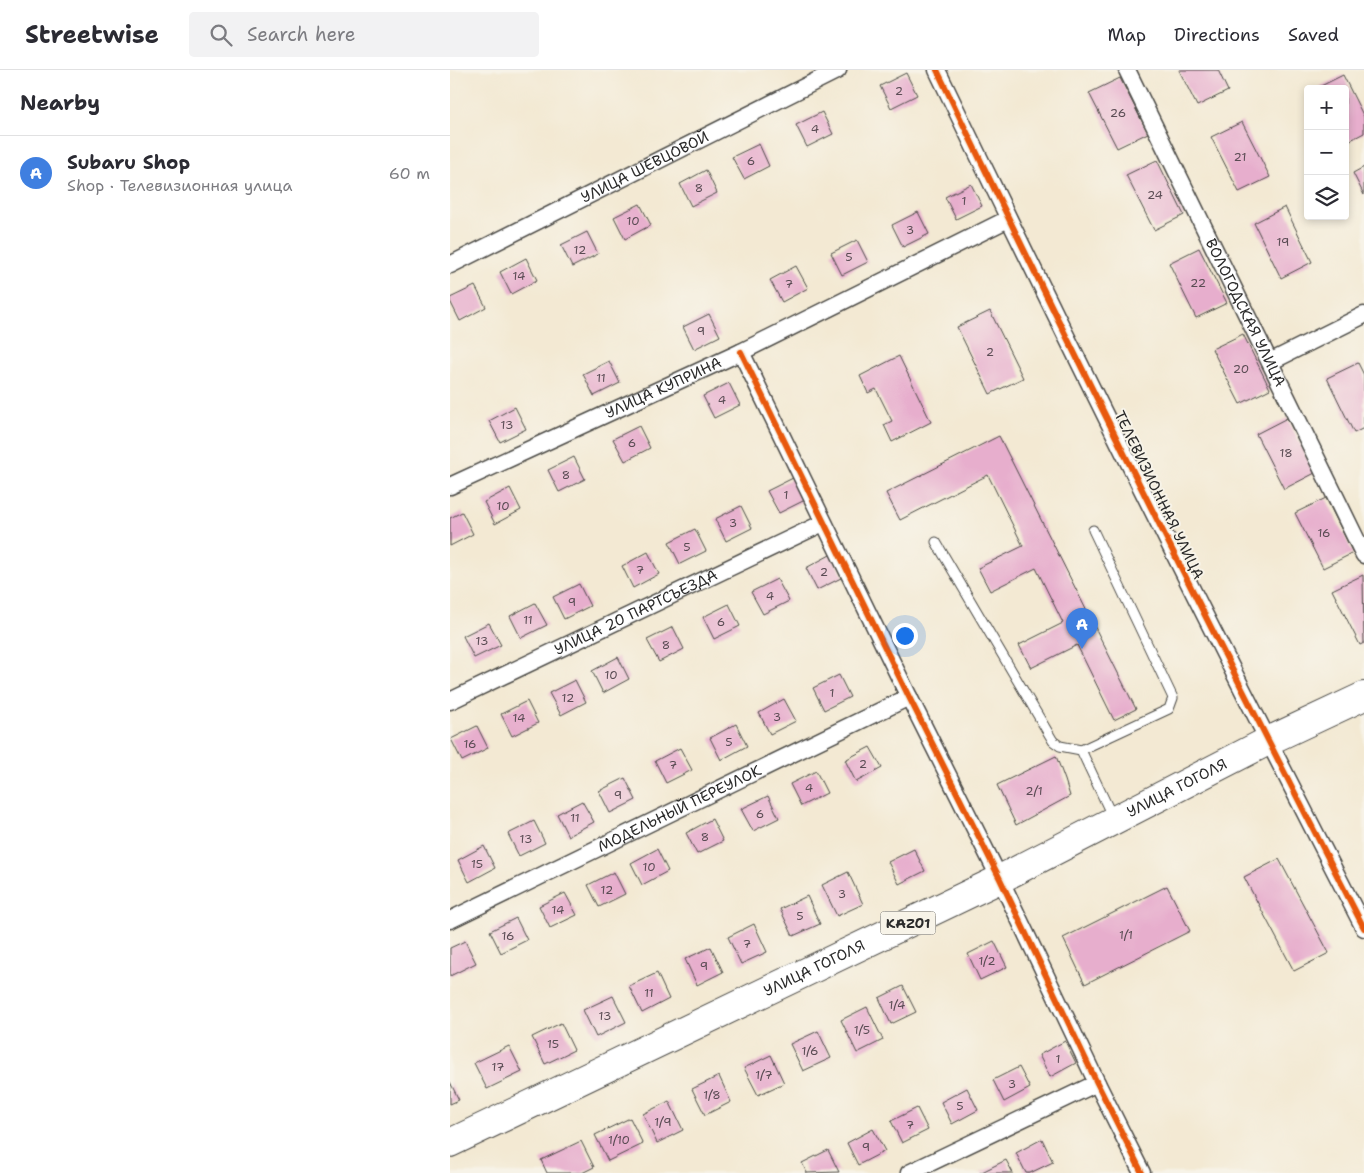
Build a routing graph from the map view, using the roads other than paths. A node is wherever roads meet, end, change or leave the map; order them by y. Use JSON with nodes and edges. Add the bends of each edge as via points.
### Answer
{"nodes":[{"id":1,"x":838,"y":70,"type":"edge"},
{"id":2,"x":937,"y":70,"type":"edge"},
{"id":3,"x":1127,"y":70,"type":"edge"},
{"id":4,"x":1008,"y":219,"type":"junction"},
{"id":5,"x":450,"y":265,"type":"edge"},
{"id":6,"x":1364,"y":315,"type":"edge"},
{"id":7,"x":741,"y":352,"type":"junction"},
{"id":8,"x":1270,"y":362,"type":"junction"},
{"id":9,"x":450,"y":486,"type":"edge"},
{"id":10,"x":823,"y":523,"type":"junction"},
{"id":11,"x":1092,"y":530,"type":"dead end"},
{"id":12,"x":936,"y":542,"type":"dead end"},
{"id":13,"x":1364,"y":555,"type":"edge"},
{"id":14,"x":1364,"y":696,"type":"edge"},
{"id":15,"x":909,"y":697,"type":"junction"},
{"id":16,"x":450,"y":701,"type":"edge"},
{"id":17,"x":1268,"y":742,"type":"junction"},
{"id":18,"x":1081,"y":750,"type":"junction"},
{"id":19,"x":1114,"y":820,"type":"junction"},
{"id":20,"x":1000,"y":879,"type":"junction"},
{"id":21,"x":450,"y":920,"type":"edge"},
{"id":22,"x":1364,"y":928,"type":"edge"},
{"id":23,"x":1097,"y":1083,"type":"junction"},
{"id":24,"x":450,"y":1143,"type":"edge"},
{"id":25,"x":909,"y":1173,"type":"edge"},
{"id":26,"x":1142,"y":1173,"type":"edge"}],
"edges":[{"from":1,"to":5,"type":"street","name":"УЛИЦА ШЕВЦОВОЙ"},
{"from":2,"to":4,"type":"street","name":"ТЕЛЕВИЗИОННАЯ УЛИЦА"},
{"from":3,"to":8,"type":"street","name":"ВОЛОГОДСКАЯ УЛИЦА"},
{"from":4,"to":7,"type":"street","name":"УЛИЦА КУПРИНА"},
{"from":4,"to":17,"type":"street","name":"ТЕЛЕВИЗИОННАЯ УЛИЦА"},
{"from":6,"to":8,"type":"street"},
{"from":7,"to":9,"type":"street","name":"УЛИЦА КУПРИНА"},
{"from":7,"to":10,"type":"street"},
{"from":8,"to":13,"type":"street","name":"ВОЛОГОДСКАЯ УЛИЦА"},
{"from":10,"to":15,"type":"street"},
{"from":10,"to":16,"type":"street","name":"УЛИЦА 20 ПАРТСЪЕЗДА"},
{"from":11,"to":18,"type":"lane","via":[[1173,698],[1169,709]]},
{"from":12,"to":18,"type":"lane","via":[[1053,741],[1060,746]]},
{"from":14,"to":17,"type":"highway","name":"УЛИЦА ГОГОЛЯ","number":"KАZ01"},
{"from":15,"to":20,"type":"street"},
{"from":15,"to":21,"type":"street","name":"МОДЕЛЬНЫЙ ПЕРЕУЛОК"},
{"from":17,"to":19,"type":"highway","name":"УЛИЦА ГОГОЛЯ","number":"KАZ01"},
{"from":17,"to":22,"type":"street","name":"ТЕЛЕВИЗИОННАЯ УЛИЦА"},
{"from":18,"to":19,"type":"lane"},
{"from":19,"to":20,"type":"highway","name":"УЛИЦА ГОГОЛЯ","number":"KАZ01"},
{"from":20,"to":23,"type":"street"},
{"from":20,"to":24,"type":"highway","name":"УЛИЦА ГОГОЛЯ","number":"KАZ01"},
{"from":23,"to":25,"type":"street"},
{"from":23,"to":26,"type":"street"}]}
